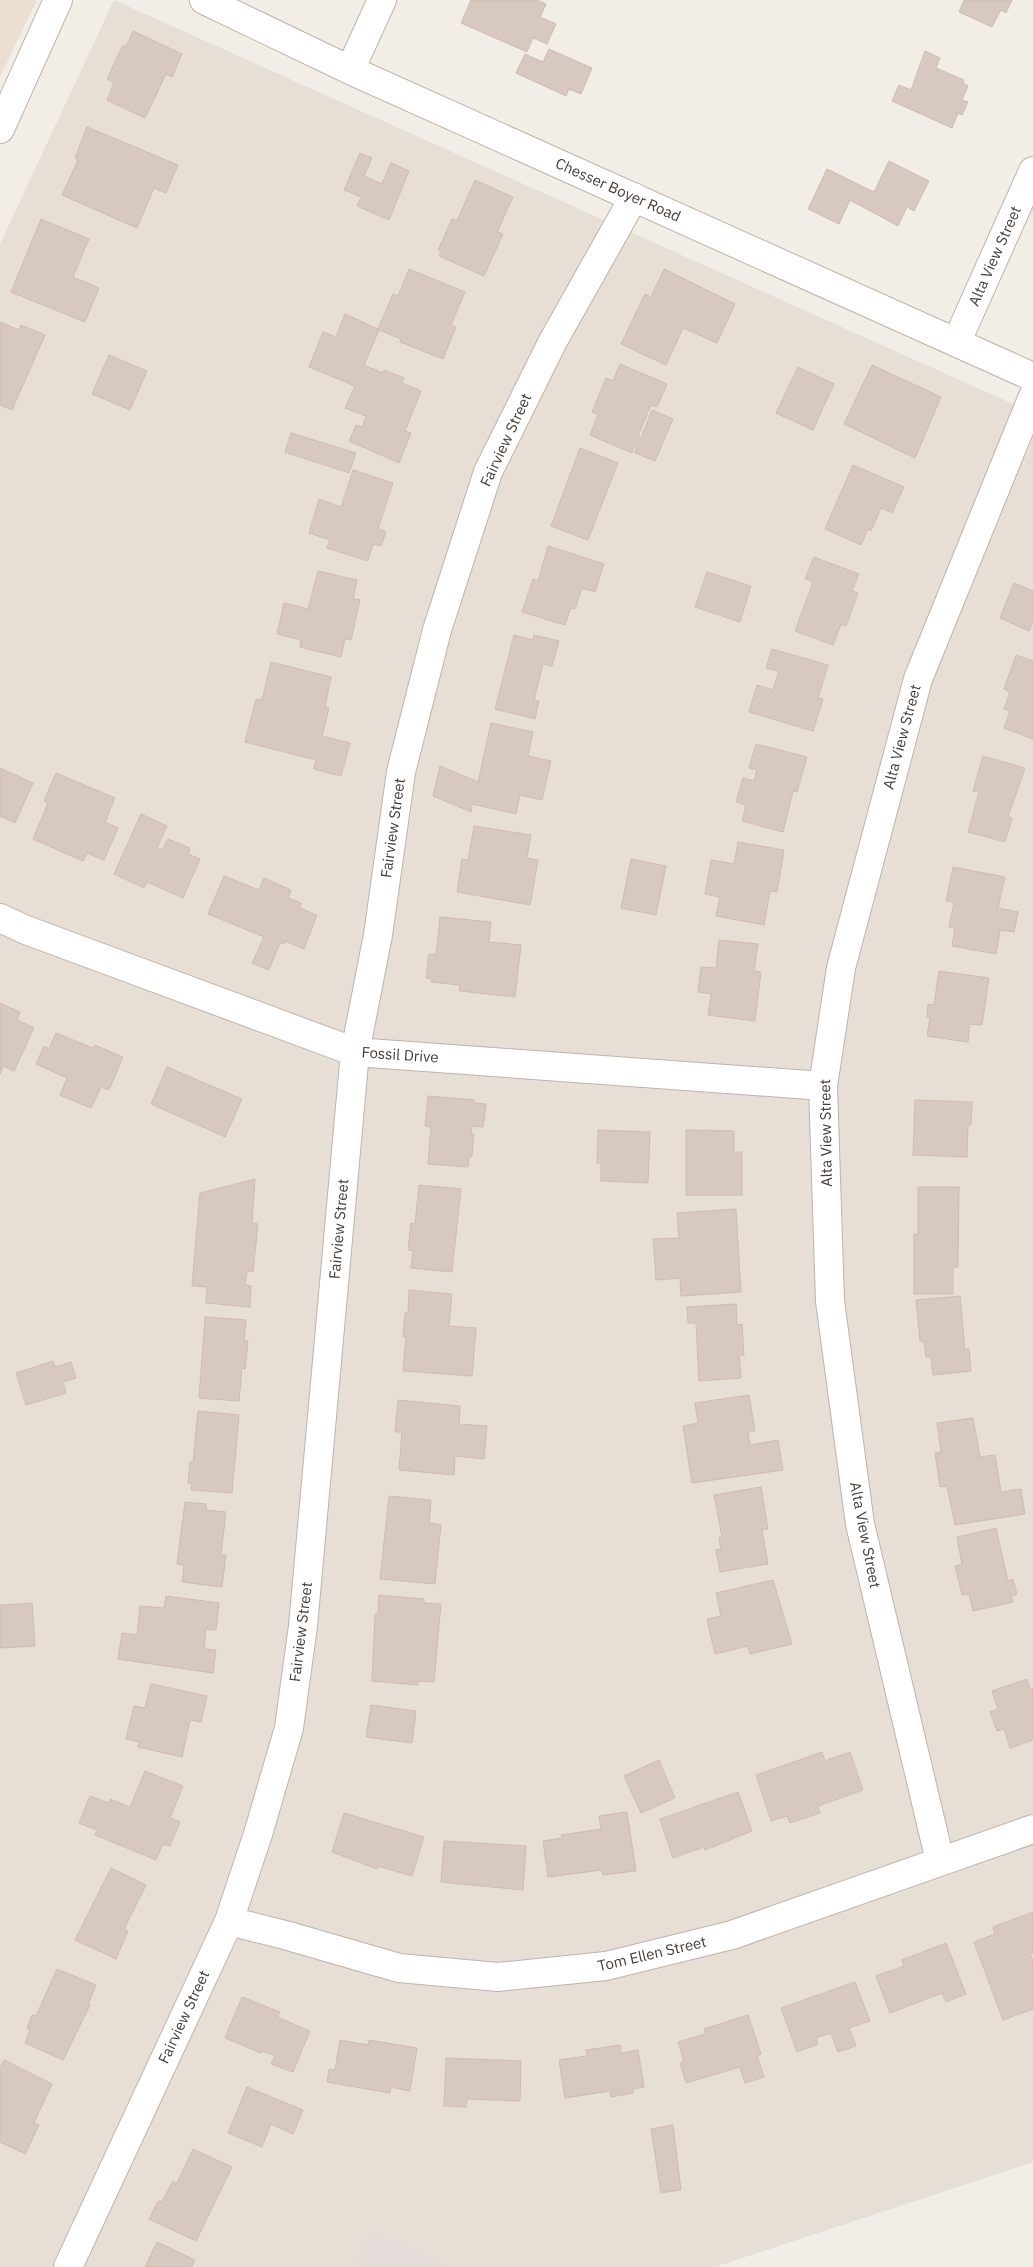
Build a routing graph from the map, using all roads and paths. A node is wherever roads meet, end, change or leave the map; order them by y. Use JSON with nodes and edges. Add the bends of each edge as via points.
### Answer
{"nodes":[{"id":1,"x":58,"y":0,"type":"edge"},
{"id":2,"x":204,"y":0,"type":"edge"},
{"id":3,"x":382,"y":0,"type":"edge"},
{"id":4,"x":350,"y":70,"type":"junction"},
{"id":5,"x":0,"y":129,"type":"edge"},
{"id":6,"x":1033,"y":171,"type":"edge"},
{"id":7,"x":634,"y":197,"type":"junction"},
{"id":8,"x":957,"y":341,"type":"junction"},
{"id":9,"x":1033,"y":377,"type":"edge"},
{"id":10,"x":1033,"y":396,"type":"edge"},
{"id":11,"x":0,"y":918,"type":"edge"},
{"id":12,"x":355,"y":1052,"type":"junction"},
{"id":13,"x":823,"y":1086,"type":"junction"},
{"id":14,"x":1033,"y":1829,"type":"edge"},
{"id":15,"x":940,"y":1861,"type":"junction"},
{"id":16,"x":229,"y":1921,"type":"junction"},
{"id":17,"x":68,"y":2267,"type":"edge"}],
"edges":[{"from":1,"to":5,"type":"street"},
{"from":2,"to":4,"type":"street","name":"Chesser Boyer Road"},
{"from":3,"to":4,"type":"street"},
{"from":4,"to":7,"type":"street","name":"Chesser Boyer Road"},
{"from":6,"to":8,"type":"street","name":"Alta View Street"},
{"from":7,"to":8,"type":"street","name":"Chesser Boyer Road"},
{"from":7,"to":12,"type":"street","name":"Fairview Street","via":[[552,341],[488,472],[437,630],[401,772],[378,934]]},
{"from":8,"to":9,"type":"street","name":"Chesser Boyer Road"},
{"from":10,"to":13,"type":"street","name":"Alta View Street","via":[[918,679],[841,968]]},
{"from":11,"to":12,"type":"street","name":"Fossil Drive"},
{"from":12,"to":13,"type":"street","name":"Fossil Drive"},
{"from":12,"to":16,"type":"street","name":"Fairview Street","via":[[304,1626],[290,1718],[258,1834]]},
{"from":13,"to":15,"type":"street","name":"Alta View Street","via":[[830,1301],[860,1524]]},
{"from":14,"to":15,"type":"street","name":"Tom Ellen Street"},
{"from":15,"to":16,"type":"street","name":"Tom Ellen Street","via":[[732,1934],[606,1966],[498,1977],[399,1968]]},
{"from":16,"to":17,"type":"street","name":"Fairview Street"}]}
